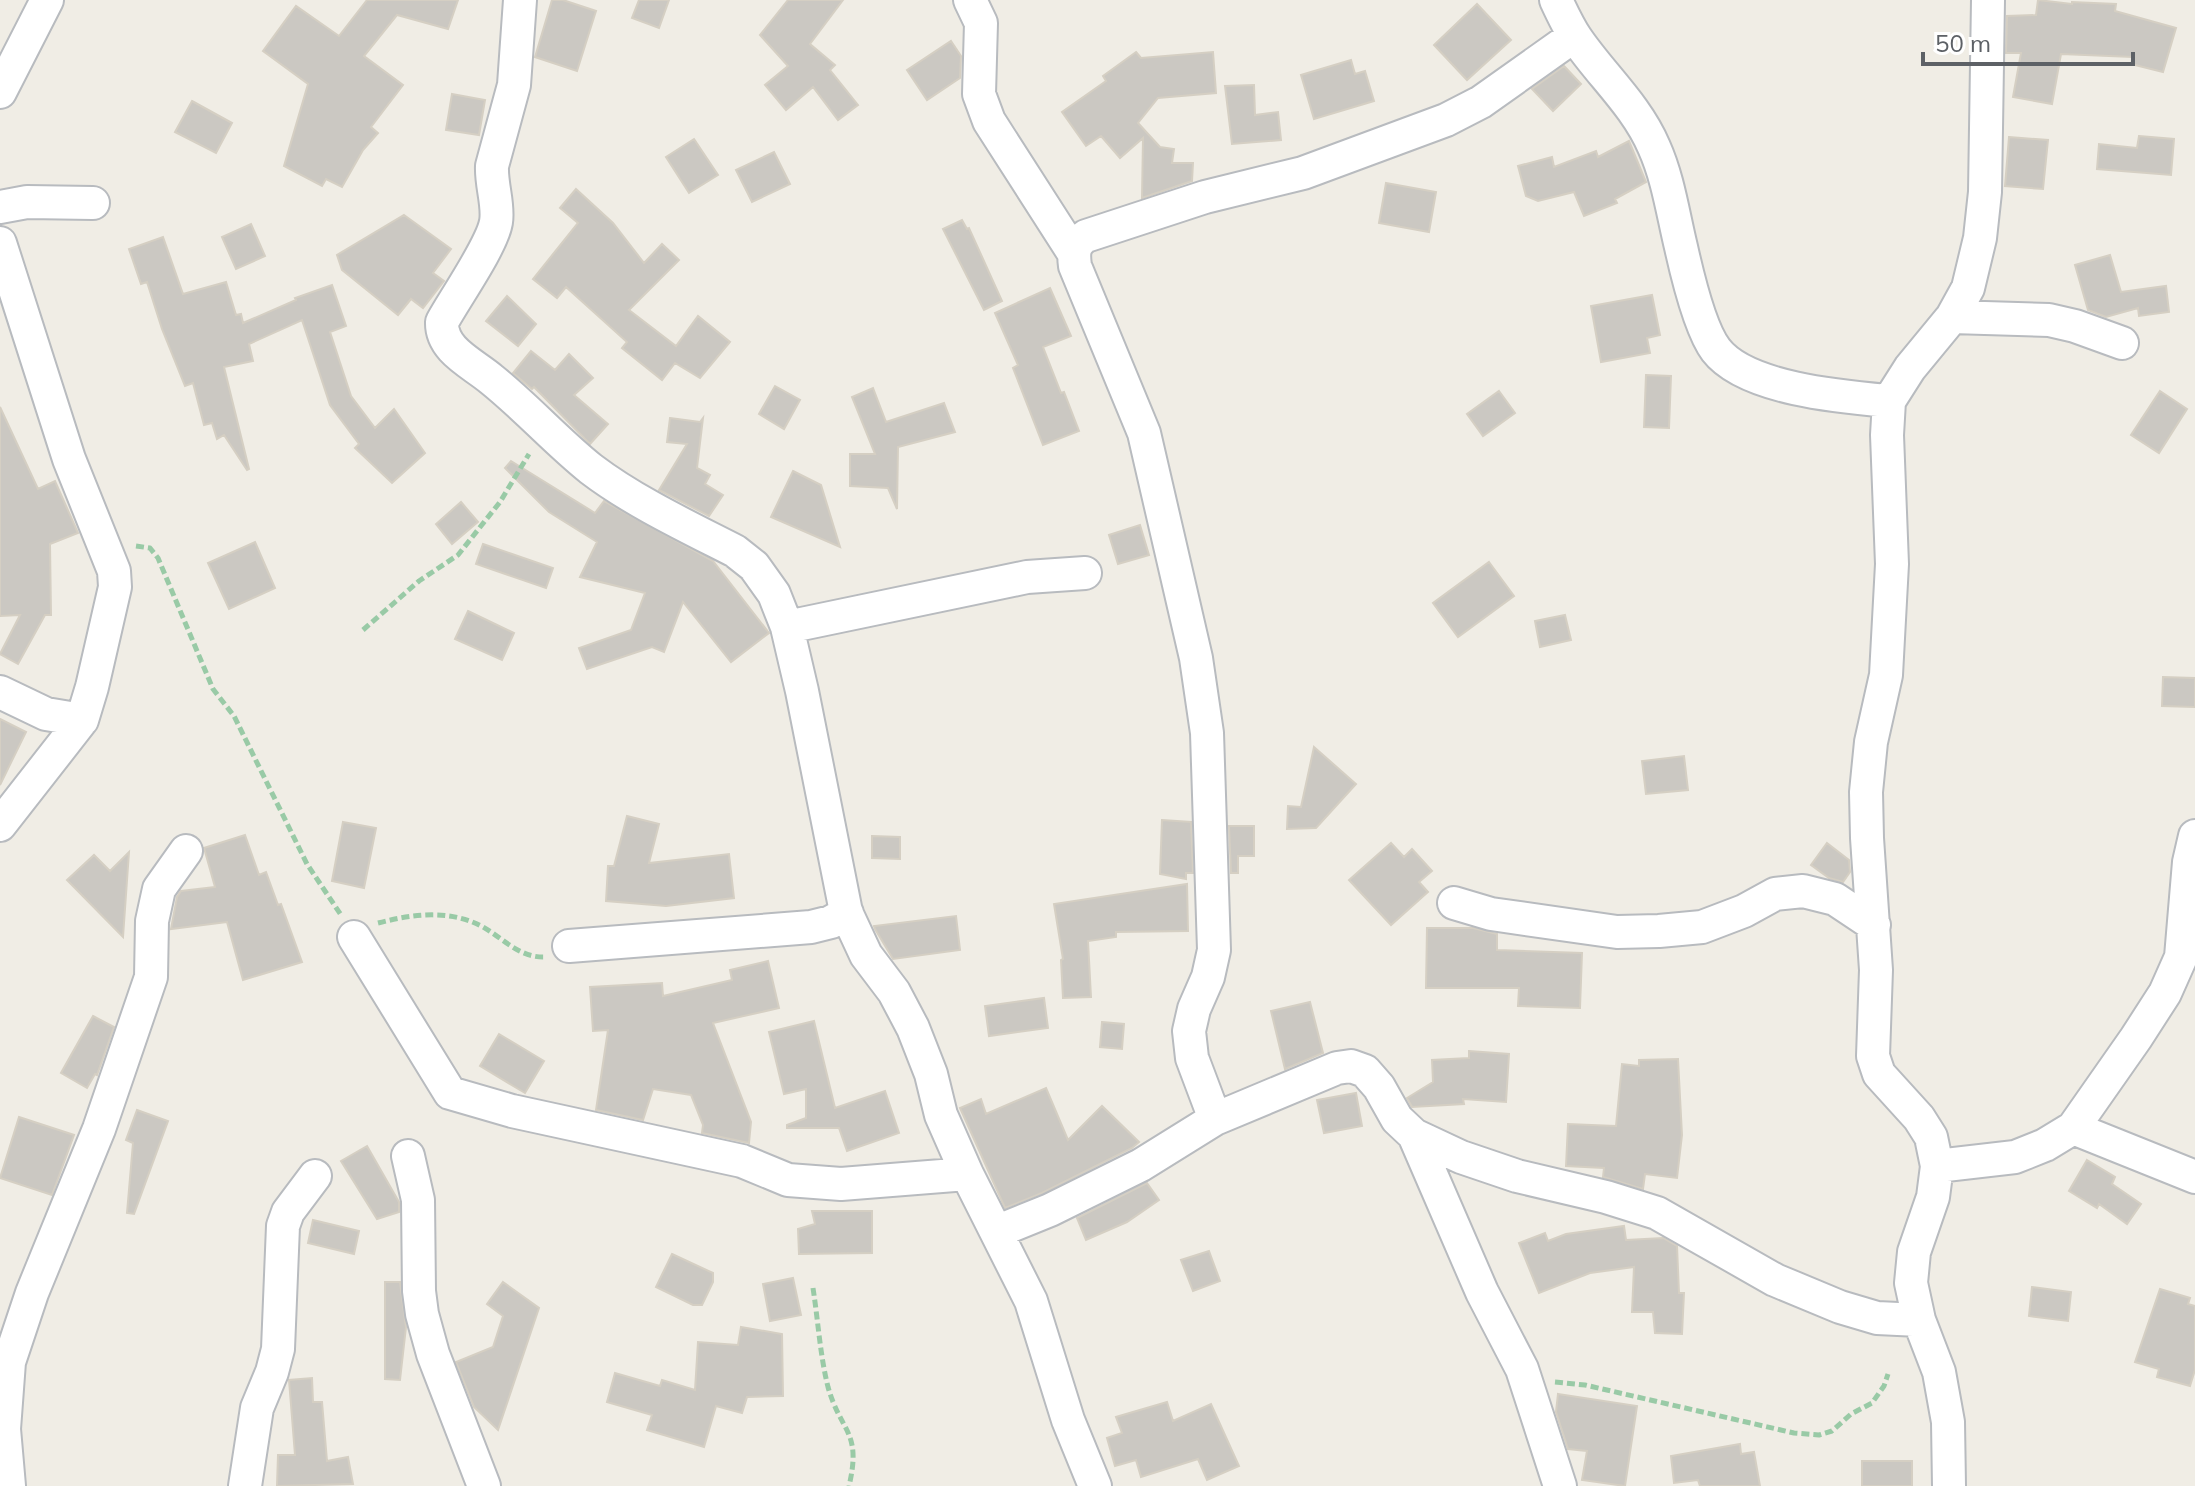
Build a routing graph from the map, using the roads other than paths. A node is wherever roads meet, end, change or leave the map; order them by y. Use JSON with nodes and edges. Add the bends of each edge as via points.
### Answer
{"nodes":[{"id":1,"x":47,"y":0,"type":"edge"},
{"id":2,"x":520,"y":0,"type":"edge"},
{"id":3,"x":970,"y":0,"type":"edge"},
{"id":4,"x":1556,"y":0,"type":"edge"},
{"id":5,"x":1988,"y":0,"type":"edge"},
{"id":6,"x":1574,"y":36,"type":"junction"},
{"id":7,"x":0,"y":92,"type":"edge"},
{"id":8,"x":93,"y":203,"type":"dead end"},
{"id":9,"x":0,"y":207,"type":"edge"},
{"id":10,"x":0,"y":243,"type":"edge"},
{"id":11,"x":1073,"y":252,"type":"junction"},
{"id":12,"x":1952,"y":317,"type":"junction"},
{"id":13,"x":2122,"y":343,"type":"dead end"},
{"id":14,"x":1889,"y":401,"type":"junction"},
{"id":15,"x":1085,"y":573,"type":"dead end"},
{"id":16,"x":787,"y":627,"type":"junction"},
{"id":17,"x":0,"y":692,"type":"edge"},
{"id":18,"x":82,"y":720,"type":"junction"},
{"id":19,"x":0,"y":825,"type":"edge"},
{"id":20,"x":2195,"y":836,"type":"edge"},
{"id":21,"x":186,"y":851,"type":"dead end"},
{"id":22,"x":1454,"y":903,"type":"dead end"},
{"id":23,"x":847,"y":913,"type":"junction"},
{"id":24,"x":1874,"y":925,"type":"junction"},
{"id":25,"x":354,"y":937,"type":"road end"},
{"id":26,"x":569,"y":946,"type":"road end"},
{"id":27,"x":1215,"y":1119,"type":"junction"},
{"id":28,"x":2073,"y":1128,"type":"junction"},
{"id":29,"x":1414,"y":1135,"type":"junction"},
{"id":30,"x":408,"y":1156,"type":"dead end"},
{"id":31,"x":1937,"y":1166,"type":"junction"},
{"id":32,"x":967,"y":1174,"type":"junction"},
{"id":33,"x":315,"y":1176,"type":"dead end"},
{"id":34,"x":2195,"y":1177,"type":"edge"},
{"id":35,"x":998,"y":1231,"type":"junction"},
{"id":36,"x":1919,"y":1320,"type":"junction"},
{"id":37,"x":9,"y":1486,"type":"edge"},
{"id":38,"x":245,"y":1486,"type":"edge"},
{"id":39,"x":484,"y":1486,"type":"edge"},
{"id":40,"x":1095,"y":1486,"type":"edge"},
{"id":41,"x":1560,"y":1486,"type":"edge"},
{"id":42,"x":1949,"y":1486,"type":"edge"}],
"edges":[{"from":1,"to":7,"type":"street"},
{"from":2,"to":16,"type":"street","via":[[514,85],[492,166],[497,220],[442,328],[453,349],[594,471],[754,566],[774,594]]},
{"from":3,"to":11,"type":"street","via":[[981,23],[979,94],[989,121]]},
{"from":4,"to":6,"type":"street"},
{"from":5,"to":12,"type":"street","via":[[1980,238],[1968,288]]},
{"from":6,"to":11,"type":"street","via":[[1481,102],[1446,120],[1303,173],[1205,197],[1086,236]]},
{"from":6,"to":14,"type":"street","via":[[1640,118],[1655,149],[1697,308],[1717,351],[1742,370],[1784,386]]},
{"from":8,"to":9,"type":"street"},
{"from":10,"to":18,"type":"street","via":[[69,459],[114,571],[115,587]]},
{"from":11,"to":27,"type":"street","via":[[1144,433],[1196,658],[1207,733],[1214,950],[1189,1031],[1192,1058]]},
{"from":12,"to":13,"type":"street","via":[[2049,320]]},
{"from":12,"to":14,"type":"street"},
{"from":14,"to":24,"type":"street","via":[[1892,564],[1887,659],[1866,792]]},
{"from":15,"to":16,"type":"street","via":[[1027,577]]},
{"from":16,"to":23,"type":"street"},
{"from":17,"to":18,"type":"street","via":[[46,714]]},
{"from":18,"to":19,"type":"street"},
{"from":20,"to":28,"type":"street","via":[[2181,957],[2151,1016]]},
{"from":21,"to":37,"type":"street","via":[[159,889],[152,921],[151,977],[9,1362],[4,1429]]},
{"from":22,"to":24,"type":"street","via":[[1491,914],[1617,932],[1659,931],[1702,927],[1775,894],[1803,891],[1835,899]]},
{"from":23,"to":26,"type":"street","via":[[811,927]]},
{"from":23,"to":32,"type":"street","via":[[866,955],[913,1028]]},
{"from":24,"to":31,"type":"street","via":[[1873,1056],[1879,1074],[1931,1137]]},
{"from":25,"to":32,"type":"street","via":[[450,1093],[742,1161],[788,1180],[841,1184]]},
{"from":27,"to":29,"type":"street","via":[[1351,1066],[1372,1078],[1397,1119]]},
{"from":27,"to":35,"type":"street","via":[[1141,1165]]},
{"from":28,"to":31,"type":"street","via":[[2015,1157]]},
{"from":28,"to":34,"type":"street"},
{"from":29,"to":36,"type":"street","via":[[1517,1176],[1657,1213],[1775,1280],[1840,1307],[1877,1318]]},
{"from":29,"to":41,"type":"street","via":[[1526,1379]]},
{"from":30,"to":39,"type":"street","via":[[418,1200],[422,1314]]},
{"from":31,"to":36,"type":"street","via":[[1933,1197],[1914,1252],[1911,1283]]},
{"from":32,"to":35,"type":"street"},
{"from":33,"to":38,"type":"street","via":[[283,1226],[278,1349],[257,1408]]},
{"from":35,"to":40,"type":"street","via":[[1031,1301]]},
{"from":36,"to":42,"type":"street","via":[[1939,1372],[1948,1422]]}]}
